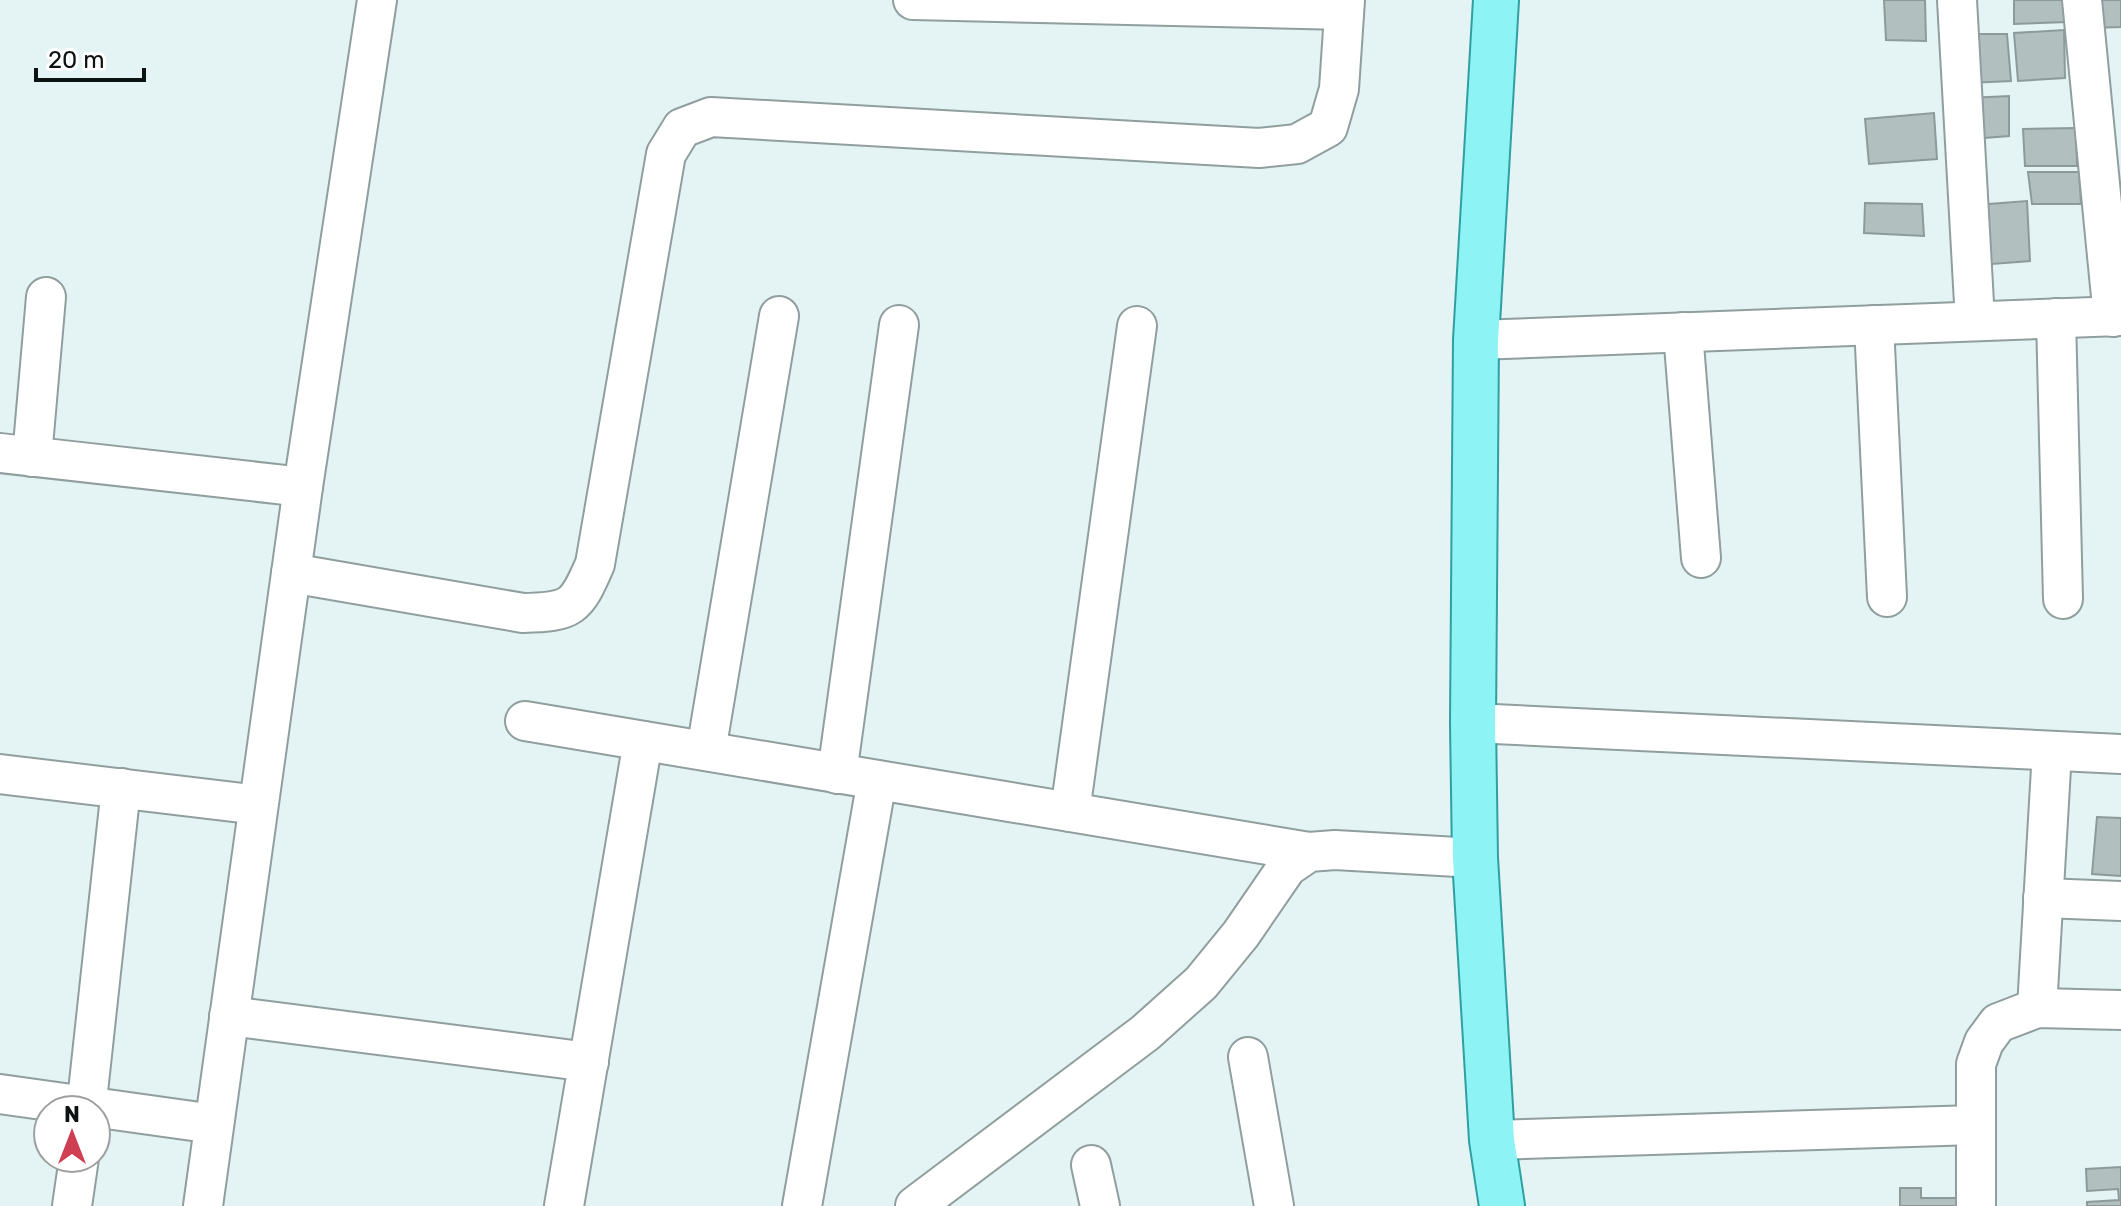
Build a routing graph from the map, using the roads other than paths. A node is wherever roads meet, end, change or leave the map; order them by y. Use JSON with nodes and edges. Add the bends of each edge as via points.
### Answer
{"nodes":[{"id":1,"x":377,"y":0,"type":"edge"},
{"id":2,"x":913,"y":0,"type":"edge"},
{"id":3,"x":1496,"y":0,"type":"edge"},
{"id":4,"x":1957,"y":0,"type":"edge"},
{"id":5,"x":2082,"y":0,"type":"edge"},
{"id":6,"x":1345,"y":5,"type":"edge"},
{"id":7,"x":46,"y":297,"type":"dead end"},
{"id":8,"x":779,"y":316,"type":"dead end"},
{"id":9,"x":2117,"y":316,"type":"edge"},
{"id":10,"x":2056,"y":318,"type":"junction"},
{"id":11,"x":1975,"y":321,"type":"junction"},
{"id":12,"x":899,"y":325,"type":"dead end"},
{"id":13,"x":1874,"y":325,"type":"junction"},
{"id":14,"x":1137,"y":326,"type":"dead end"},
{"id":15,"x":1683,"y":332,"type":"junction"},
{"id":16,"x":1476,"y":340,"type":"junction"},
{"id":17,"x":16,"y":455,"type":"edge"},
{"id":18,"x":303,"y":487,"type":"junction"},
{"id":19,"x":1701,"y":558,"type":"dead end"},
{"id":20,"x":291,"y":573,"type":"junction"},
{"id":21,"x":1887,"y":597,"type":"dead end"},
{"id":22,"x":2063,"y":599,"type":"dead end"},
{"id":23,"x":525,"y":721,"type":"dead end"},
{"id":24,"x":1473,"y":723,"type":"junction"},
{"id":25,"x":643,"y":741,"type":"junction"},
{"id":26,"x":706,"y":751,"type":"junction"},
{"id":27,"x":2052,"y":751,"type":"junction"},
{"id":28,"x":2121,"y":754,"type":"edge"},
{"id":29,"x":0,"y":774,"type":"edge"},
{"id":30,"x":837,"y":774,"type":"junction"},
{"id":31,"x":877,"y":780,"type":"junction"},
{"id":32,"x":121,"y":788,"type":"junction"},
{"id":33,"x":258,"y":805,"type":"junction"},
{"id":34,"x":1070,"y":812,"type":"junction"},
{"id":35,"x":1309,"y":852,"type":"junction"},
{"id":36,"x":1475,"y":858,"type":"junction"},
{"id":37,"x":2043,"y":898,"type":"junction"},
{"id":38,"x":2121,"y":901,"type":"edge"},
{"id":39,"x":2037,"y":1008,"type":"junction"},
{"id":40,"x":2121,"y":1010,"type":"edge"},
{"id":41,"x":229,"y":1016,"type":"junction"},
{"id":42,"x":1248,"y":1057,"type":"dead end"},
{"id":43,"x":589,"y":1062,"type":"junction"},
{"id":44,"x":0,"y":1094,"type":"edge"},
{"id":45,"x":88,"y":1094,"type":"edge"},
{"id":46,"x":32,"y":1099,"type":"edge"},
{"id":47,"x":112,"y":1111,"type":"edge"},
{"id":48,"x":214,"y":1124,"type":"junction"},
{"id":49,"x":1975,"y":1125,"type":"junction"},
{"id":50,"x":1492,"y":1140,"type":"junction"},
{"id":51,"x":1091,"y":1165,"type":"dead end"},
{"id":52,"x":77,"y":1174,"type":"edge"},
{"id":53,"x":72,"y":1206,"type":"edge"},
{"id":54,"x":203,"y":1206,"type":"edge"},
{"id":55,"x":564,"y":1206,"type":"edge"},
{"id":56,"x":802,"y":1206,"type":"edge"},
{"id":57,"x":915,"y":1206,"type":"edge"},
{"id":58,"x":1100,"y":1206,"type":"edge"},
{"id":59,"x":1274,"y":1206,"type":"edge"},
{"id":60,"x":1502,"y":1206,"type":"edge"},
{"id":61,"x":1976,"y":1206,"type":"edge"}],
"edges":[{"from":1,"to":18,"type":"street"},
{"from":2,"to":6,"type":"street"},
{"from":3,"to":16,"type":"main road"},
{"from":4,"to":11,"type":"street"},
{"from":5,"to":9,"type":"street"},
{"from":6,"to":20,"type":"street","via":[[1339,89],[1328,127],[1297,144],[1259,148],[711,117],[682,128],[666,154],[595,564],[581,597],[556,613],[523,613]]},
{"from":7,"to":17,"type":"street"},
{"from":8,"to":26,"type":"street"},
{"from":9,"to":10,"type":"street"},
{"from":10,"to":11,"type":"street"},
{"from":10,"to":22,"type":"street"},
{"from":11,"to":13,"type":"street"},
{"from":12,"to":30,"type":"street"},
{"from":13,"to":15,"type":"street"},
{"from":13,"to":21,"type":"street"},
{"from":14,"to":34,"type":"street"},
{"from":15,"to":16,"type":"street"},
{"from":15,"to":19,"type":"street"},
{"from":16,"to":24,"type":"main road"},
{"from":17,"to":18,"type":"street"},
{"from":18,"to":20,"type":"street"},
{"from":20,"to":33,"type":"street"},
{"from":23,"to":25,"type":"street"},
{"from":24,"to":27,"type":"street"},
{"from":24,"to":36,"type":"main road"},
{"from":25,"to":26,"type":"street"},
{"from":25,"to":43,"type":"street"},
{"from":26,"to":30,"type":"street"},
{"from":27,"to":28,"type":"street"},
{"from":27,"to":37,"type":"street"},
{"from":29,"to":32,"type":"street"},
{"from":30,"to":31,"type":"street"},
{"from":31,"to":34,"type":"street"},
{"from":31,"to":56,"type":"street"},
{"from":32,"to":33,"type":"street"},
{"from":32,"to":45,"type":"street"},
{"from":33,"to":41,"type":"street"},
{"from":34,"to":35,"type":"street"},
{"from":35,"to":36,"type":"street"},
{"from":35,"to":57,"type":"street","via":[[1287,867],[1201,983],[1145,1033]]},
{"from":36,"to":50,"type":"main road"},
{"from":37,"to":38,"type":"street"},
{"from":37,"to":39,"type":"street"},
{"from":39,"to":40,"type":"street"},
{"from":39,"to":49,"type":"street","via":[[1998,1023],[1984,1042],[1976,1064]]},
{"from":41,"to":43,"type":"street"},
{"from":41,"to":48,"type":"street"},
{"from":42,"to":59,"type":"street"},
{"from":43,"to":55,"type":"street"},
{"from":44,"to":46,"type":"street"},
{"from":47,"to":48,"type":"street"},
{"from":48,"to":54,"type":"street"},
{"from":49,"to":50,"type":"street"},
{"from":49,"to":61,"type":"street"},
{"from":50,"to":60,"type":"main road"},
{"from":51,"to":58,"type":"street"},
{"from":52,"to":53,"type":"street"}]}
